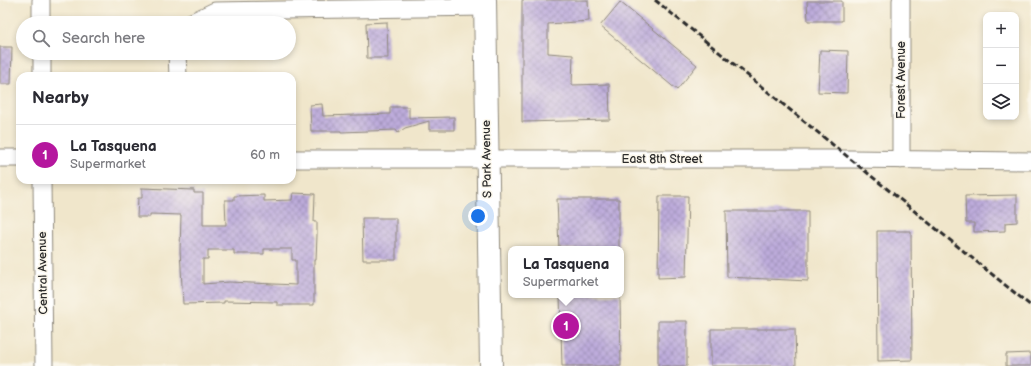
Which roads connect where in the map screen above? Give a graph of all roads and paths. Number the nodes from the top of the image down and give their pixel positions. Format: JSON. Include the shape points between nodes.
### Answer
{"nodes":[{"id":1,"x":41,"y":0,"type":"edge"},
{"id":2,"x":901,"y":0,"type":"edge"},
{"id":3,"x":485,"y":3,"type":"edge"},
{"id":4,"x":42,"y":16,"type":"edge"},
{"id":5,"x":205,"y":16,"type":"edge"},
{"id":6,"x":42,"y":60,"type":"edge"},
{"id":7,"x":177,"y":60,"type":"edge"},
{"id":8,"x":42,"y":72,"type":"edge"},
{"id":9,"x":178,"y":72,"type":"edge"},
{"id":10,"x":0,"y":158,"type":"edge"},
{"id":11,"x":16,"y":158,"type":"edge"},
{"id":12,"x":296,"y":159,"type":"edge"},
{"id":13,"x":486,"y":159,"type":"junction"},
{"id":14,"x":902,"y":160,"type":"junction"},
{"id":15,"x":1031,"y":161,"type":"edge"},
{"id":16,"x":42,"y":184,"type":"edge"},
{"id":17,"x":44,"y":366,"type":"edge"},
{"id":18,"x":491,"y":366,"type":"edge"}],
"edges":[{"from":1,"to":4,"type":"street"},
{"from":2,"to":14,"type":"street","name":"Forest Avenue"},
{"from":3,"to":5,"type":"street","via":[[216,11]]},
{"from":3,"to":13,"type":"main road","name":"S Park Avenue"},
{"from":6,"to":8,"type":"street"},
{"from":7,"to":9,"type":"street"},
{"from":10,"to":11,"type":"street"},
{"from":12,"to":13,"type":"street","name":"East 8th Street"},
{"from":13,"to":14,"type":"street","name":"East 8th Street"},
{"from":13,"to":18,"type":"main road","name":"S Park Avenue"},
{"from":14,"to":15,"type":"street","name":"East 8th Street"},
{"from":16,"to":17,"type":"street","name":"Central Avenue"}]}
